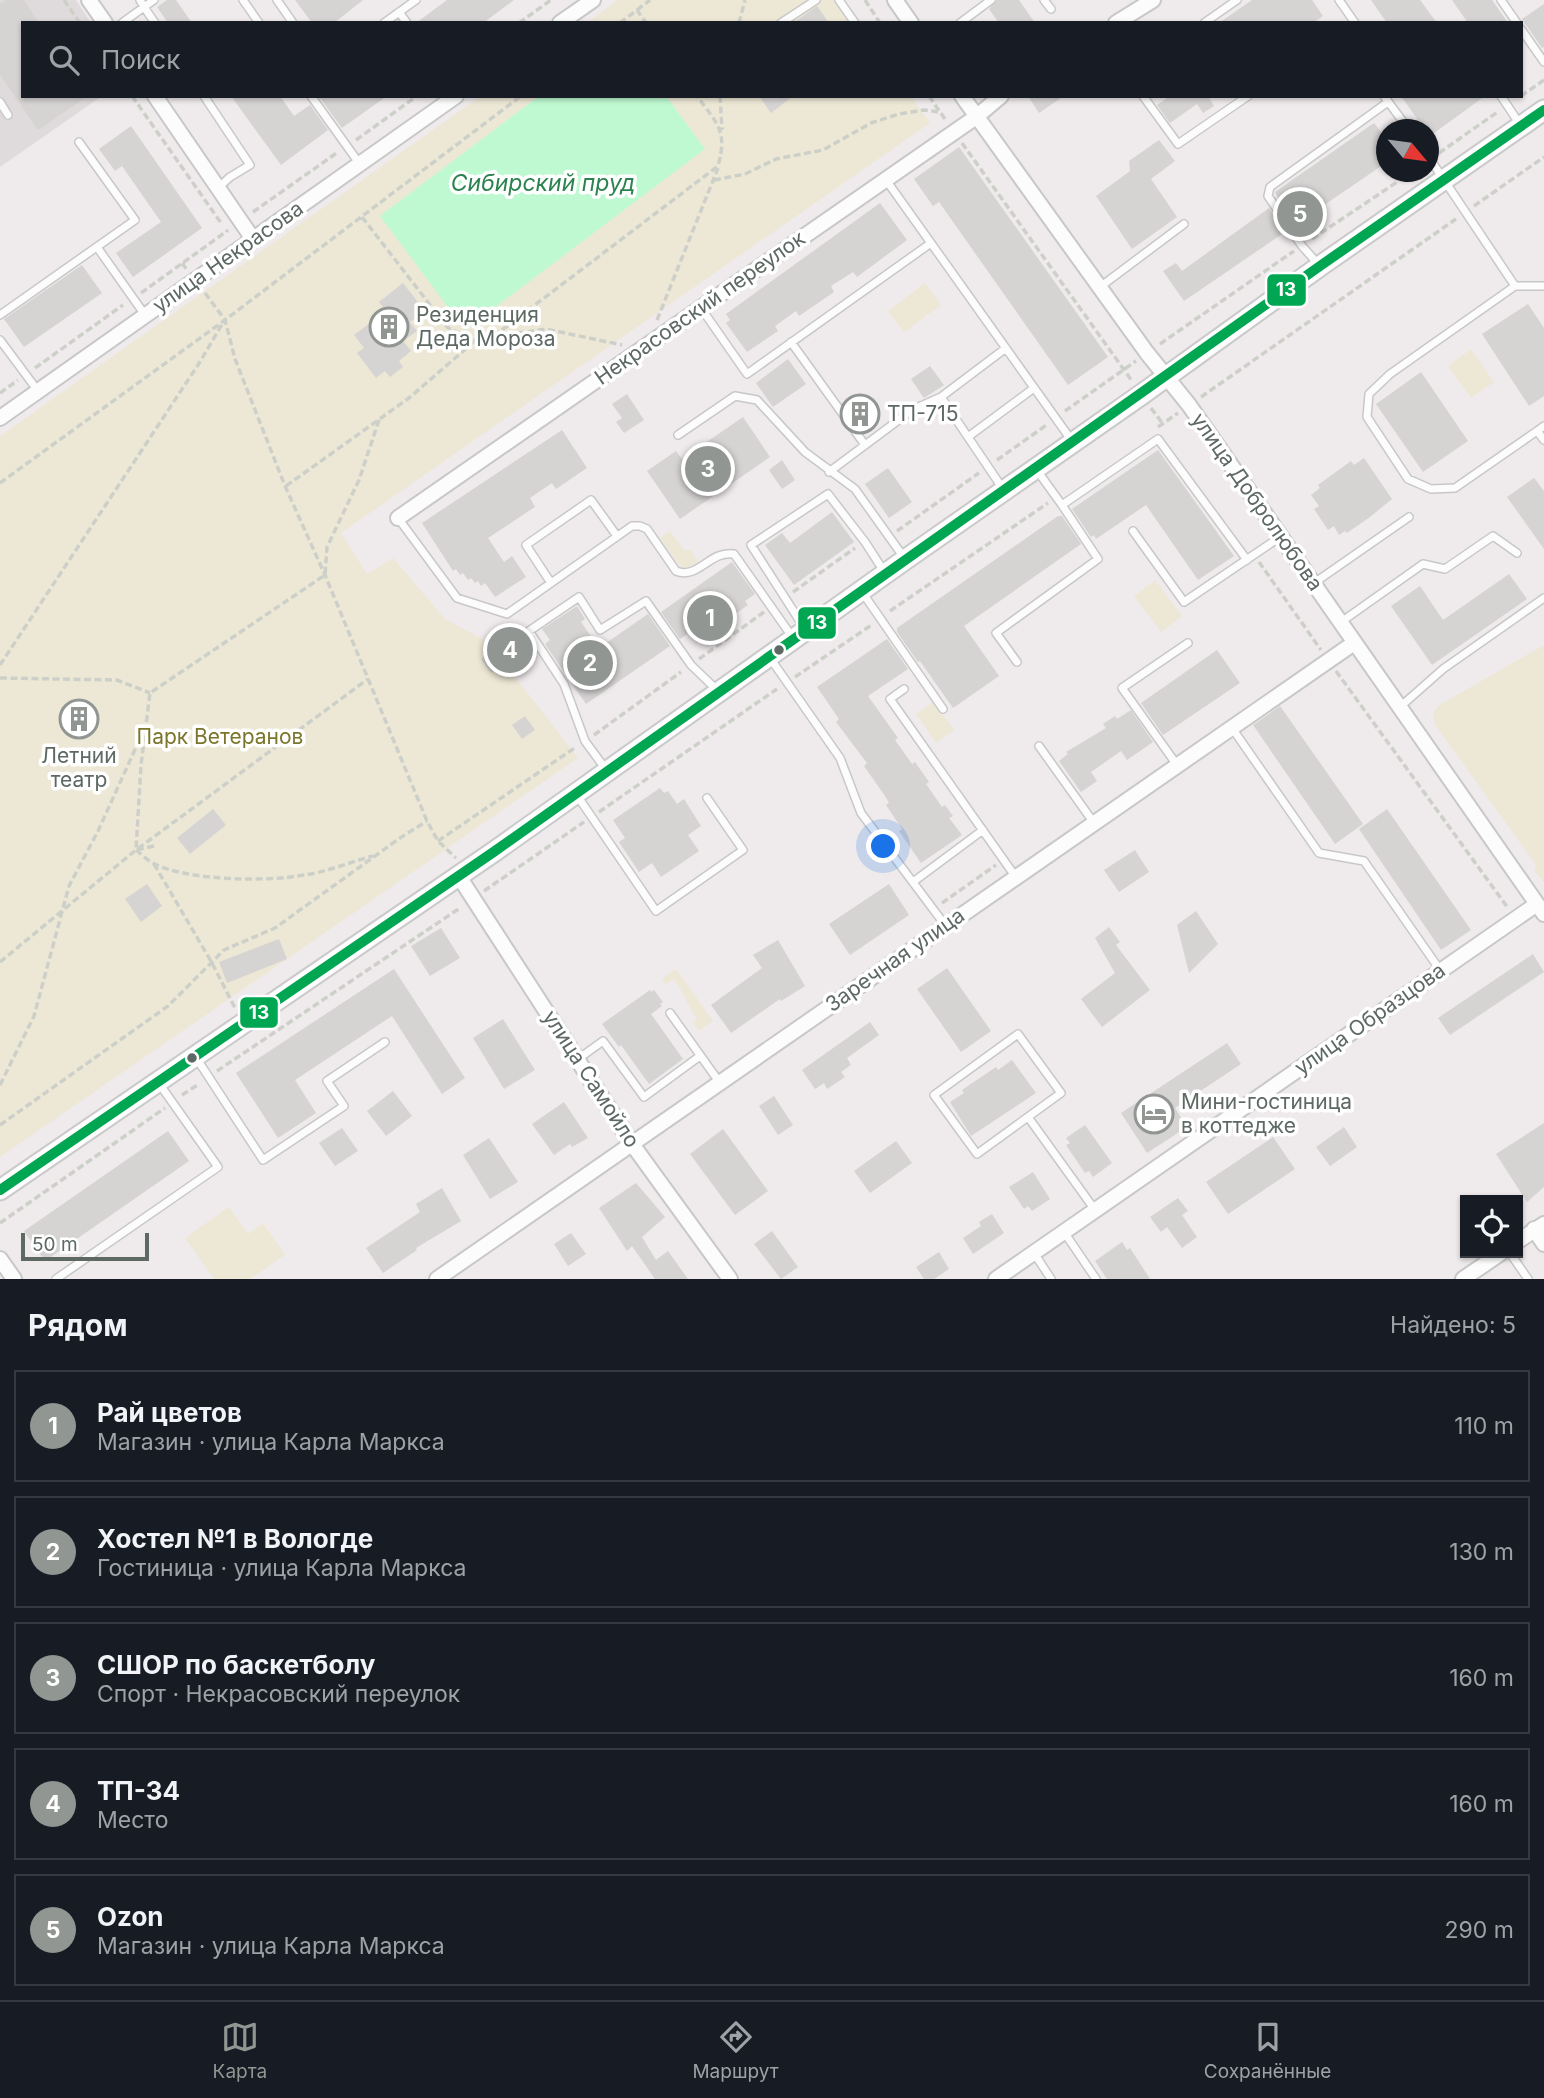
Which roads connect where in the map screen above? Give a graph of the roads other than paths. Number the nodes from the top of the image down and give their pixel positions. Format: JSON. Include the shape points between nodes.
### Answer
{"nodes":[{"id":1,"x":89,"y":0,"type":"edge"},
{"id":2,"x":154,"y":0,"type":"edge"},
{"id":3,"x":243,"y":0,"type":"edge"},
{"id":4,"x":277,"y":0,"type":"edge"},
{"id":5,"x":416,"y":0,"type":"edge"},
{"id":6,"x":593,"y":0,"type":"edge"},
{"id":7,"x":816,"y":0,"type":"edge"},
{"id":8,"x":839,"y":0,"type":"edge"},
{"id":9,"x":895,"y":0,"type":"edge"},
{"id":10,"x":991,"y":0,"type":"edge"},
{"id":11,"x":1044,"y":0,"type":"edge"},
{"id":12,"x":1153,"y":0,"type":"edge"},
{"id":13,"x":1237,"y":0,"type":"edge"},
{"id":14,"x":1339,"y":0,"type":"edge"},
{"id":15,"x":1501,"y":0,"type":"edge"},
{"id":16,"x":142,"y":4,"type":"edge"},
{"id":17,"x":1051,"y":9,"type":"dead end"},
{"id":18,"x":399,"y":12,"type":"junction"},
{"id":19,"x":103,"y":21,"type":"edge"},
{"id":20,"x":124,"y":21,"type":"edge"},
{"id":21,"x":154,"y":21,"type":"edge"},
{"id":22,"x":258,"y":21,"type":"edge"},
{"id":23,"x":292,"y":21,"type":"edge"},
{"id":24,"x":387,"y":21,"type":"edge"},
{"id":25,"x":406,"y":21,"type":"edge"},
{"id":26,"x":564,"y":21,"type":"edge"},
{"id":27,"x":784,"y":21,"type":"edge"},
{"id":28,"x":854,"y":21,"type":"edge"},
{"id":29,"x":910,"y":21,"type":"edge"},
{"id":30,"x":963,"y":21,"type":"edge"},
{"id":31,"x":1119,"y":21,"type":"edge"},
{"id":32,"x":1207,"y":21,"type":"edge"},
{"id":33,"x":1354,"y":21,"type":"edge"},
{"id":34,"x":1516,"y":21,"type":"edge"},
{"id":35,"x":1523,"y":32,"type":"edge"},
{"id":36,"x":1544,"y":62,"type":"edge"},
{"id":37,"x":156,"y":98,"type":"edge"},
{"id":38,"x":205,"y":98,"type":"edge"},
{"id":39,"x":312,"y":98,"type":"edge"},
{"id":40,"x":453,"y":98,"type":"edge"},
{"id":41,"x":963,"y":98,"type":"edge"},
{"id":42,"x":999,"y":98,"type":"edge"},
{"id":43,"x":1144,"y":98,"type":"edge"},
{"id":44,"x":1245,"y":98,"type":"edge"},
{"id":45,"x":1502,"y":98,"type":"edge"},
{"id":46,"x":1386,"y":99,"type":"edge"},
{"id":47,"x":0,"y":103,"type":"edge"},
{"id":48,"x":1544,"y":110,"type":"edge"},
{"id":49,"x":8,"y":115,"type":"dead end"},
{"id":50,"x":976,"y":117,"type":"junction"},
{"id":51,"x":1401,"y":119,"type":"edge"},
{"id":52,"x":1521,"y":126,"type":"junction"},
{"id":53,"x":79,"y":142,"type":"dead end"},
{"id":54,"x":360,"y":164,"type":"junction"},
{"id":55,"x":1439,"y":171,"type":"edge"},
{"id":56,"x":886,"y":179,"type":"junction"},
{"id":57,"x":1444,"y":179,"type":"junction"},
{"id":58,"x":218,"y":188,"type":"junction"},
{"id":59,"x":1184,"y":224,"type":"dead end"},
{"id":60,"x":253,"y":239,"type":"junction"},
{"id":61,"x":931,"y":243,"type":"junction"},
{"id":62,"x":97,"y":247,"type":"junction"},
{"id":63,"x":1320,"y":266,"type":"junction"},
{"id":64,"x":1515,"y":286,"type":"junction"},
{"id":65,"x":1544,"y":286,"type":"edge"},
{"id":66,"x":1100,"y":288,"type":"junction"},
{"id":67,"x":701,"y":308,"type":"junction"},
{"id":68,"x":145,"y":315,"type":"junction"},
{"id":69,"x":0,"y":316,"type":"edge"},
{"id":70,"x":0,"y":340,"type":"edge"},
{"id":71,"x":791,"y":342,"type":"junction"},
{"id":72,"x":1006,"y":348,"type":"junction"},
{"id":73,"x":1166,"y":376,"type":"junction"},
{"id":74,"x":1034,"y":388,"type":"junction"},
{"id":75,"x":38,"y":391,"type":"junction"},
{"id":76,"x":941,"y":397,"type":"junction"},
{"id":77,"x":0,"y":418,"type":"edge"},
{"id":78,"x":1541,"y":429,"type":"edge"},
{"id":79,"x":678,"y":435,"type":"dead end"},
{"id":80,"x":968,"y":437,"type":"junction"},
{"id":81,"x":1544,"y":440,"type":"edge"},
{"id":82,"x":1073,"y":443,"type":"junction"},
{"id":83,"x":865,"y":445,"type":"junction"},
{"id":84,"x":1036,"y":469,"type":"junction"},
{"id":85,"x":829,"y":472,"type":"junction"},
{"id":86,"x":1005,"y":491,"type":"junction"},
{"id":87,"x":1062,"y":505,"type":"junction"},
{"id":88,"x":1409,"y":517,"type":"dead end"},
{"id":89,"x":398,"y":518,"type":"joint"},
{"id":90,"x":1133,"y":531,"type":"dead end"},
{"id":91,"x":617,"y":536,"type":"junction"},
{"id":92,"x":1280,"y":537,"type":"junction"},
{"id":93,"x":1517,"y":553,"type":"dead end"},
{"id":94,"x":906,"y":559,"type":"junction"},
{"id":95,"x":1247,"y":560,"type":"junction"},
{"id":96,"x":886,"y":574,"type":"junction"},
{"id":97,"x":551,"y":583,"type":"junction"},
{"id":98,"x":1313,"y":584,"type":"junction"},
{"id":99,"x":861,"y":592,"type":"junction"},
{"id":100,"x":1544,"y":598,"type":"edge"},
{"id":101,"x":1340,"y":623,"type":"junction"},
{"id":102,"x":800,"y":635,"type":"junction"},
{"id":103,"x":1188,"y":643,"type":"dead end"},
{"id":104,"x":1354,"y":643,"type":"junction"},
{"id":105,"x":768,"y":656,"type":"junction"},
{"id":106,"x":1017,"y":662,"type":"dead end"},
{"id":107,"x":904,"y":689,"type":"dead end"},
{"id":108,"x":719,"y":691,"type":"junction"},
{"id":109,"x":1399,"y":707,"type":"junction"},
{"id":110,"x":943,"y":709,"type":"dead end"},
{"id":111,"x":1231,"y":727,"type":"junction"},
{"id":112,"x":1039,"y":746,"type":"dead end"},
{"id":113,"x":1177,"y":765,"type":"junction"},
{"id":114,"x":607,"y":771,"type":"junction"},
{"id":115,"x":576,"y":793,"type":"junction"},
{"id":116,"x":707,"y":798,"type":"dead end"},
{"id":117,"x":1094,"y":823,"type":"junction"},
{"id":118,"x":983,"y":830,"type":"junction"},
{"id":119,"x":463,"y":872,"type":"junction"},
{"id":120,"x":1015,"y":876,"type":"junction"},
{"id":121,"x":913,"y":882,"type":"junction"},
{"id":122,"x":1540,"y":909,"type":"edge"},
{"id":123,"x":945,"y":925,"type":"junction"},
{"id":124,"x":1440,"y":970,"type":"junction"},
{"id":125,"x":670,"y":1013,"type":"dead end"},
{"id":126,"x":384,"y":1042,"type":"dead end"},
{"id":127,"x":195,"y":1056,"type":"junction"},
{"id":128,"x":700,"y":1056,"type":"junction"},
{"id":129,"x":578,"y":1059,"type":"junction"},
{"id":130,"x":158,"y":1081,"type":"junction"},
{"id":131,"x":720,"y":1083,"type":"junction"},
{"id":132,"x":1028,"y":1117,"type":"junction"},
{"id":133,"x":632,"y":1144,"type":"junction"},
{"id":134,"x":0,"y":1190,"type":"edge"},
{"id":135,"x":1095,"y":1210,"type":"junction"},
{"id":136,"x":1539,"y":1226,"type":"edge"},
{"id":137,"x":1064,"y":1232,"type":"junction"},
{"id":138,"x":1523,"y":1237,"type":"edge"},
{"id":139,"x":1544,"y":1244,"type":"edge"},
{"id":140,"x":1034,"y":1253,"type":"junction"},
{"id":141,"x":1494,"y":1258,"type":"edge"},
{"id":142,"x":1513,"y":1258,"type":"edge"},
{"id":143,"x":0,"y":1259,"type":"edge"},
{"id":144,"x":14,"y":1279,"type":"edge"},
{"id":145,"x":56,"y":1279,"type":"edge"},
{"id":146,"x":437,"y":1279,"type":"edge"},
{"id":147,"x":730,"y":1279,"type":"edge"},
{"id":148,"x":996,"y":1279,"type":"edge"},
{"id":149,"x":1051,"y":1279,"type":"edge"},
{"id":150,"x":1096,"y":1279,"type":"edge"},
{"id":151,"x":1463,"y":1279,"type":"edge"},
{"id":152,"x":1528,"y":1279,"type":"edge"}],
"edges":[{"from":1,"to":19,"type":"street"},
{"from":2,"to":16,"type":"lane"},
{"from":3,"to":22,"type":"lane"},
{"from":4,"to":23,"type":"lane"},
{"from":5,"to":18,"type":"lane"},
{"from":6,"to":26,"type":"street"},
{"from":7,"to":27,"type":"lane"},
{"from":8,"to":28,"type":"lane"},
{"from":9,"to":29,"type":"street"},
{"from":10,"to":30,"type":"lane"},
{"from":11,"to":17,"type":"lane"},
{"from":12,"to":31,"type":"street"},
{"from":13,"to":32,"type":"lane"},
{"from":14,"to":33,"type":"lane"},
{"from":15,"to":34,"type":"lane"},
{"from":16,"to":20,"type":"lane"},
{"from":16,"to":21,"type":"lane"},
{"from":18,"to":24,"type":"lane"},
{"from":18,"to":25,"type":"lane"},
{"from":35,"to":36,"type":"lane"},
{"from":37,"to":58,"type":"street"},
{"from":38,"to":58,"type":"lane","via":[[250,165]]},
{"from":39,"to":54,"type":"lane"},
{"from":40,"to":54,"type":"street","name":"улица Некрасова"},
{"from":41,"to":50,"type":"street","name":"улица Добролюбова"},
{"from":42,"to":50,"type":"street","name":"Некрасовский переулок"},
{"from":43,"to":44,"type":"lane","via":[[1178,144]]},
{"from":45,"to":52,"type":"lane"},
{"from":46,"to":51,"type":"lane"},
{"from":46,"to":63,"type":"lane","via":[[1269,187],[1268,196]]},
{"from":47,"to":49,"type":"lane"},
{"from":48,"to":52,"type":"street"},
{"from":50,"to":56,"type":"street","name":"Некрасовский переулок"},
{"from":50,"to":66,"type":"street","name":"улица Добролюбова"},
{"from":52,"to":57,"type":"street"},
{"from":53,"to":62,"type":"lane","via":[[135,220]]},
{"from":54,"to":60,"type":"street","name":"улица Некрасова"},
{"from":55,"to":57,"type":"lane"},
{"from":56,"to":61,"type":"lane"},
{"from":56,"to":67,"type":"street","name":"Некрасовский переулок"},
{"from":57,"to":63,"type":"street"},
{"from":57,"to":64,"type":"lane"},
{"from":58,"to":60,"type":"street"},
{"from":59,"to":66,"type":"lane"},
{"from":60,"to":68,"type":"street","name":"улица Некрасова"},
{"from":61,"to":71,"type":"lane"},
{"from":61,"to":72,"type":"lane"},
{"from":62,"to":68,"type":"lane"},
{"from":62,"to":69,"type":"lane"},
{"from":63,"to":73,"type":"street"},
{"from":64,"to":65,"type":"lane"},
{"from":64,"to":78,"type":"lane","via":[[1390,374],[1369,394],[1367,417],[1408,479],[1432,488],[1455,488]]},
{"from":66,"to":73,"type":"street","name":"улица Добролюбова"},
{"from":67,"to":71,"type":"lane","via":[[747,374]]},
{"from":67,"to":89,"type":"street","name":"Некрасовский переулок"},
{"from":68,"to":75,"type":"street","name":"улица Некрасова"},
{"from":70,"to":75,"type":"lane"},
{"from":71,"to":83,"type":"lane"},
{"from":72,"to":74,"type":"lane"},
{"from":72,"to":76,"type":"lane"},
{"from":73,"to":82,"type":"street"},
{"from":73,"to":92,"type":"street","name":"улица Добролюбова"},
{"from":74,"to":80,"type":"lane"},
{"from":74,"to":82,"type":"lane"},
{"from":75,"to":77,"type":"street","name":"улица Некрасова"},
{"from":76,"to":80,"type":"lane"},
{"from":76,"to":83,"type":"lane","via":[[912,410]]},
{"from":78,"to":81,"type":"lane"},
{"from":79,"to":85,"type":"lane","via":[[735,396],[746,397],[757,400]]},
{"from":80,"to":86,"type":"lane"},
{"from":82,"to":84,"type":"street"},
{"from":83,"to":85,"type":"lane"},
{"from":84,"to":86,"type":"street"},
{"from":84,"to":87,"type":"lane"},
{"from":85,"to":94,"type":"lane","via":[[855,489]]},
{"from":86,"to":94,"type":"street"},
{"from":87,"to":95,"type":"lane","via":[[1158,439]]},
{"from":87,"to":106,"type":"lane","via":[[1098,559],[996,633]]},
{"from":88,"to":98,"type":"lane"},
{"from":89,"to":97,"type":"lane","via":[[457,598],[507,614]]},
{"from":90,"to":95,"type":"lane","via":[[1184,602]]},
{"from":91,"to":97,"type":"lane"},
{"from":91,"to":97,"type":"lane","via":[[591,500],[526,545]]},
{"from":91,"to":102,"type":"lane","via":[[632,526],[644,527],[676,571],[684,573],[720,554],[734,554],[771,607]]},
{"from":92,"to":95,"type":"lane"},
{"from":92,"to":98,"type":"street","name":"улица Добролюбова"},
{"from":93,"to":101,"type":"lane","via":[[1493,536],[1445,569],[1423,564]]},
{"from":94,"to":96,"type":"street"},
{"from":96,"to":99,"type":"street"},
{"from":96,"to":102,"type":"lane","via":[[828,495],[751,545],[786,597]]},
{"from":98,"to":101,"type":"street","name":"улица Добролюбова"},
{"from":99,"to":102,"type":"street"},
{"from":99,"to":110,"type":"lane"},
{"from":100,"to":109,"type":"lane","via":[[1443,669]]},
{"from":101,"to":104,"type":"street","name":"улица Добролюбова"},
{"from":102,"to":105,"type":"street"},
{"from":103,"to":113,"type":"lane","via":[[1122,688]]},
{"from":104,"to":109,"type":"street","name":"улица Добролюбова"},
{"from":104,"to":111,"type":"street","name":"Заречная улица"},
{"from":105,"to":108,"type":"street"},
{"from":105,"to":121,"type":"lane","via":[[840,758],[861,813]]},
{"from":107,"to":118,"type":"lane","via":[[890,699]]},
{"from":108,"to":114,"type":"street"},
{"from":108,"to":114,"type":"lane","via":[[691,665],[646,601],[600,631],[579,597],[529,631],[564,684],[585,741]]},
{"from":109,"to":122,"type":"street","name":"улица Добролюбова"},
{"from":111,"to":113,"type":"street","name":"Заречная улица"},
{"from":111,"to":124,"type":"lane","via":[[1319,853],[1364,861]]},
{"from":112,"to":117,"type":"lane"},
{"from":113,"to":117,"type":"street","name":"Заречная улица"},
{"from":114,"to":115,"type":"street"},
{"from":115,"to":116,"type":"lane","via":[[656,911],[743,849]]},
{"from":115,"to":119,"type":"street"},
{"from":117,"to":120,"type":"street","name":"Заречная улица"},
{"from":118,"to":120,"type":"lane"},
{"from":118,"to":121,"type":"lane"},
{"from":119,"to":127,"type":"street"},
{"from":119,"to":129,"type":"street","name":"улица Самойло","via":[[474,898]]},
{"from":120,"to":123,"type":"street","name":"Заречная улица"},
{"from":121,"to":123,"type":"lane"},
{"from":122,"to":124,"type":"street","name":"улица Образцова"},
{"from":123,"to":131,"type":"street","name":"Заречная улица"},
{"from":124,"to":135,"type":"street","name":"улица Образцова"},
{"from":125,"to":128,"type":"lane"},
{"from":126,"to":127,"type":"lane","via":[[327,1081],[344,1106],[263,1160]]},
{"from":127,"to":130,"type":"street"},
{"from":128,"to":129,"type":"lane","via":[[644,1097],[603,1041]]},
{"from":128,"to":131,"type":"lane"},
{"from":129,"to":133,"type":"street","name":"улица Самойло"},
{"from":130,"to":134,"type":"street"},
{"from":130,"to":145,"type":"lane","via":[[218,1167]]},
{"from":131,"to":133,"type":"street","name":"Заречная улица"},
{"from":132,"to":132,"type":"lane","via":[[1061,1093],[1018,1034],[934,1095],[977,1154]]},
{"from":132,"to":135,"type":"lane"},
{"from":133,"to":146,"type":"street","name":"Заречная улица"},
{"from":133,"to":147,"type":"street","name":"улица Самойло"},
{"from":135,"to":137,"type":"street","name":"улица Образцова"},
{"from":136,"to":138,"type":"street"},
{"from":136,"to":139,"type":"street"},
{"from":137,"to":140,"type":"street","name":"улица Образцова"},
{"from":137,"to":150,"type":"lane"},
{"from":140,"to":148,"type":"street","name":"улица Образцова"},
{"from":140,"to":149,"type":"lane"},
{"from":141,"to":151,"type":"street"},
{"from":142,"to":152,"type":"lane"},
{"from":143,"to":144,"type":"street"}]}
